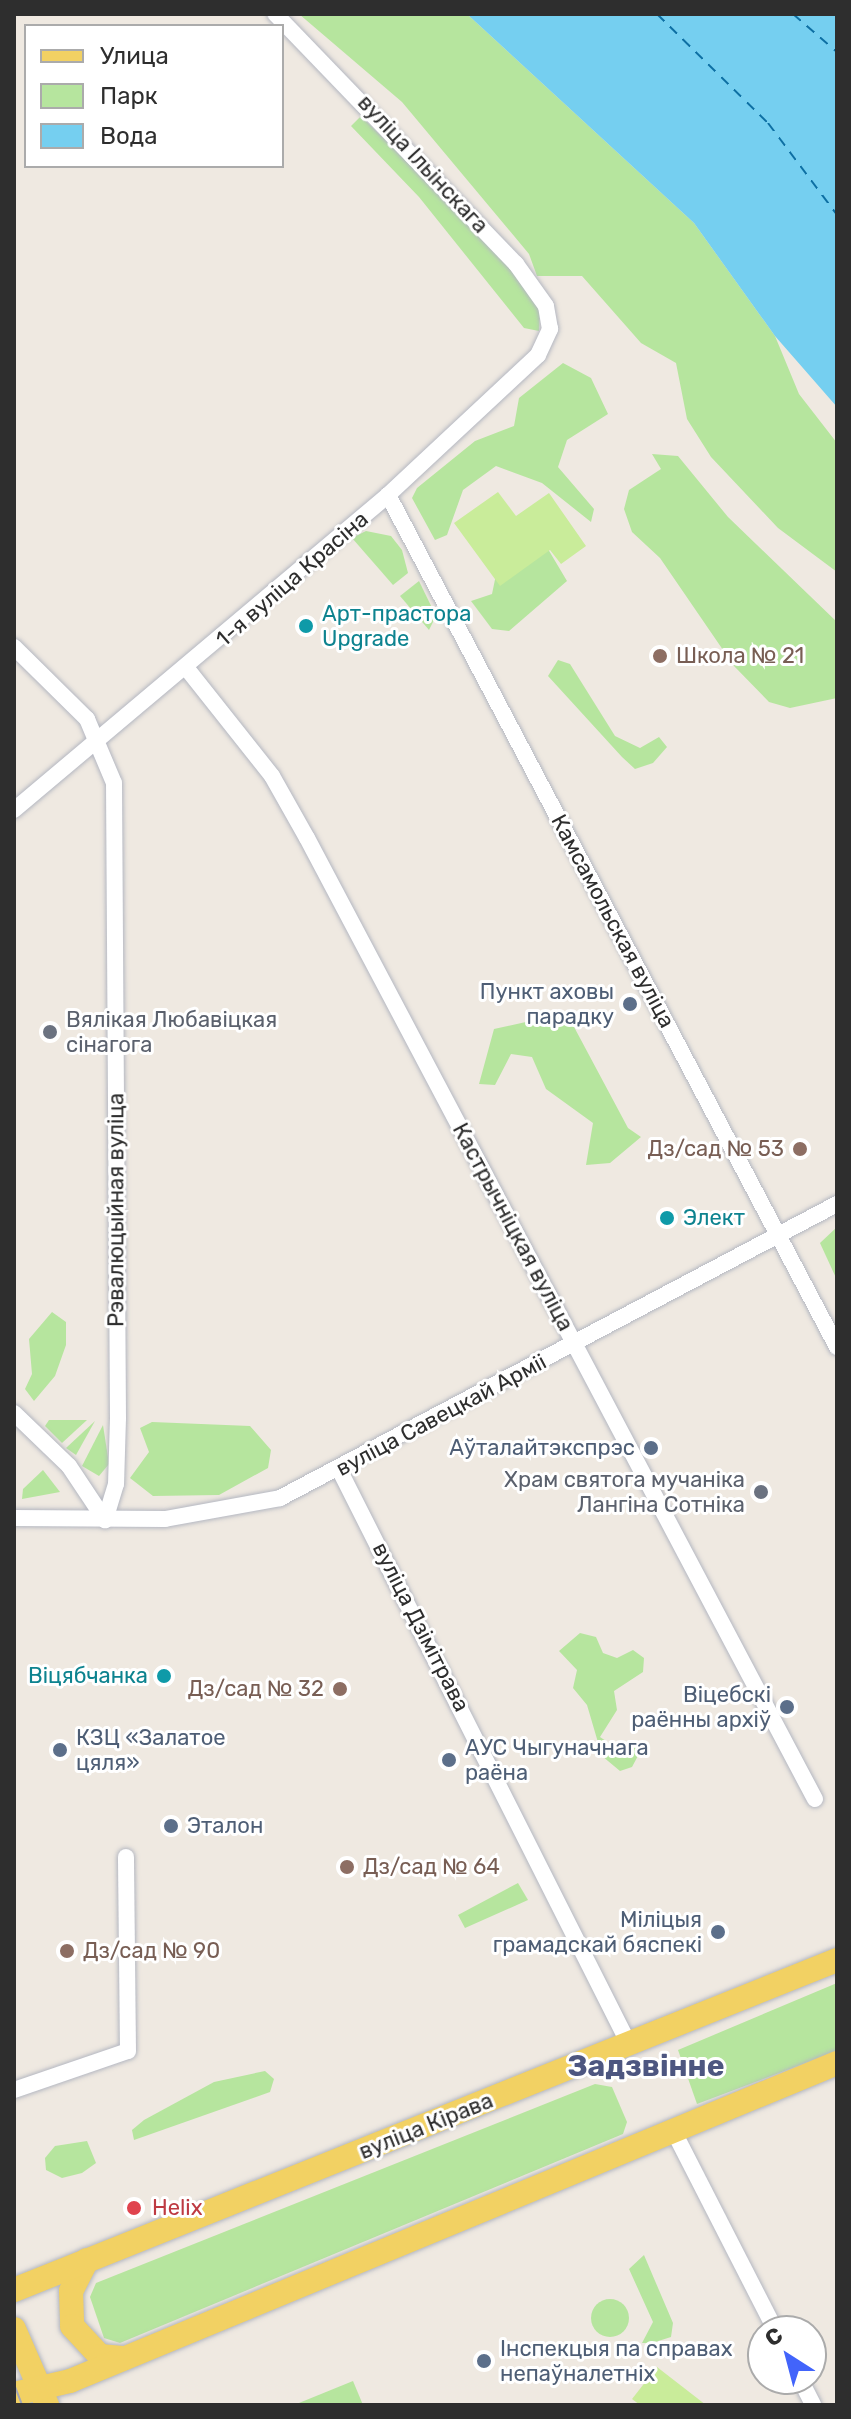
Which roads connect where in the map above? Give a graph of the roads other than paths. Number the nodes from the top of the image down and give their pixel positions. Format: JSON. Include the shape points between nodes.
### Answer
{"nodes":[{"id":1,"x":275,"y":14,"type":"edge"},
{"id":2,"x":550,"y":329,"type":"joint"},
{"id":3,"x":388,"y":495,"type":"junction"},
{"id":4,"x":14,"y":647,"type":"edge"},
{"id":5,"x":188,"y":670,"type":"junction"},
{"id":6,"x":100,"y":739,"type":"junction"},
{"id":7,"x":14,"y":810,"type":"edge"},
{"id":8,"x":837,"y":1204,"type":"edge"},
{"id":9,"x":777,"y":1237,"type":"junction"},
{"id":10,"x":574,"y":1344,"type":"junction"},
{"id":11,"x":837,"y":1347,"type":"edge"},
{"id":12,"x":14,"y":1413,"type":"edge"},
{"id":13,"x":339,"y":1469,"type":"junction"},
{"id":14,"x":14,"y":1518,"type":"edge"},
{"id":15,"x":105,"y":1520,"type":"junction"},
{"id":16,"x":815,"y":1799,"type":"dead end"},
{"id":17,"x":126,"y":1857,"type":"dead end"},
{"id":18,"x":837,"y":1960,"type":"edge"},
{"id":19,"x":629,"y":2044,"type":"junction"},
{"id":20,"x":837,"y":2063,"type":"edge"},
{"id":21,"x":14,"y":2090,"type":"edge"},
{"id":22,"x":672,"y":2128,"type":"junction"},
{"id":23,"x":87,"y":2260,"type":"junction"},
{"id":24,"x":14,"y":2290,"type":"edge"},
{"id":25,"x":768,"y":2315,"type":"edge"},
{"id":26,"x":14,"y":2329,"type":"edge"},
{"id":27,"x":125,"y":2358,"type":"junction"},
{"id":28,"x":14,"y":2394,"type":"edge"},
{"id":29,"x":45,"y":2400,"type":"edge"}],
"edges":[{"from":1,"to":2,"type":"street","name":"вуліца Ільінскага","via":[[516,264],[546,306]]},
{"from":2,"to":3,"type":"street","name":"1-я вуліца Красіна","via":[[538,355]]},
{"from":3,"to":5,"type":"street","name":"1-я вуліца Красіна"},
{"from":3,"to":9,"type":"street","name":"Камсамольская вуліца"},
{"from":4,"to":6,"type":"street","name":"Рэвалюцыйная вуліца"},
{"from":5,"to":6,"type":"street","name":"1-я вуліца Красіна"},
{"from":5,"to":10,"type":"street","name":"Кастрычніцкая вуліца","via":[[272,776]]},
{"from":6,"to":7,"type":"street","name":"1-я вуліца Красіна"},
{"from":6,"to":15,"type":"street","name":"Рэвалюцыйная вуліца","via":[[114,783],[118,1418],[116,1484]]},
{"from":8,"to":9,"type":"street","name":"вуліца Савецкай Арміі"},
{"from":9,"to":10,"type":"street","name":"вуліца Савецкай Арміі"},
{"from":9,"to":11,"type":"street","name":"Камсамольская вуліца"},
{"from":10,"to":13,"type":"street","name":"вуліца Савецкай Арміі"},
{"from":10,"to":16,"type":"street","name":"Кастрычніцкая вуліца"},
{"from":12,"to":15,"type":"street","via":[[69,1466]]},
{"from":13,"to":15,"type":"street","name":"вуліца Савецкай Арміі","via":[[239,1510]]},
{"from":13,"to":19,"type":"street","name":"вуліца Дзімітрава"},
{"from":14,"to":15,"type":"street","name":"вуліца Савецкай Арміі"},
{"from":17,"to":21,"type":"street","via":[[128,2051]]},
{"from":18,"to":19,"type":"main road","name":"вуліца Кірава"},
{"from":19,"to":23,"type":"main road","name":"вуліца Кірава"},
{"from":20,"to":22,"type":"main road"},
{"from":22,"to":25,"type":"street"},
{"from":22,"to":27,"type":"main road"},
{"from":23,"to":24,"type":"main road","name":"вуліца Кірава"},
{"from":23,"to":27,"type":"main road","via":[[71,2291],[72,2326],[100,2356]]},
{"from":26,"to":29,"type":"main road"},
{"from":27,"to":29,"type":"main road","via":[[70,2381]]},
{"from":28,"to":29,"type":"main road"}]}
